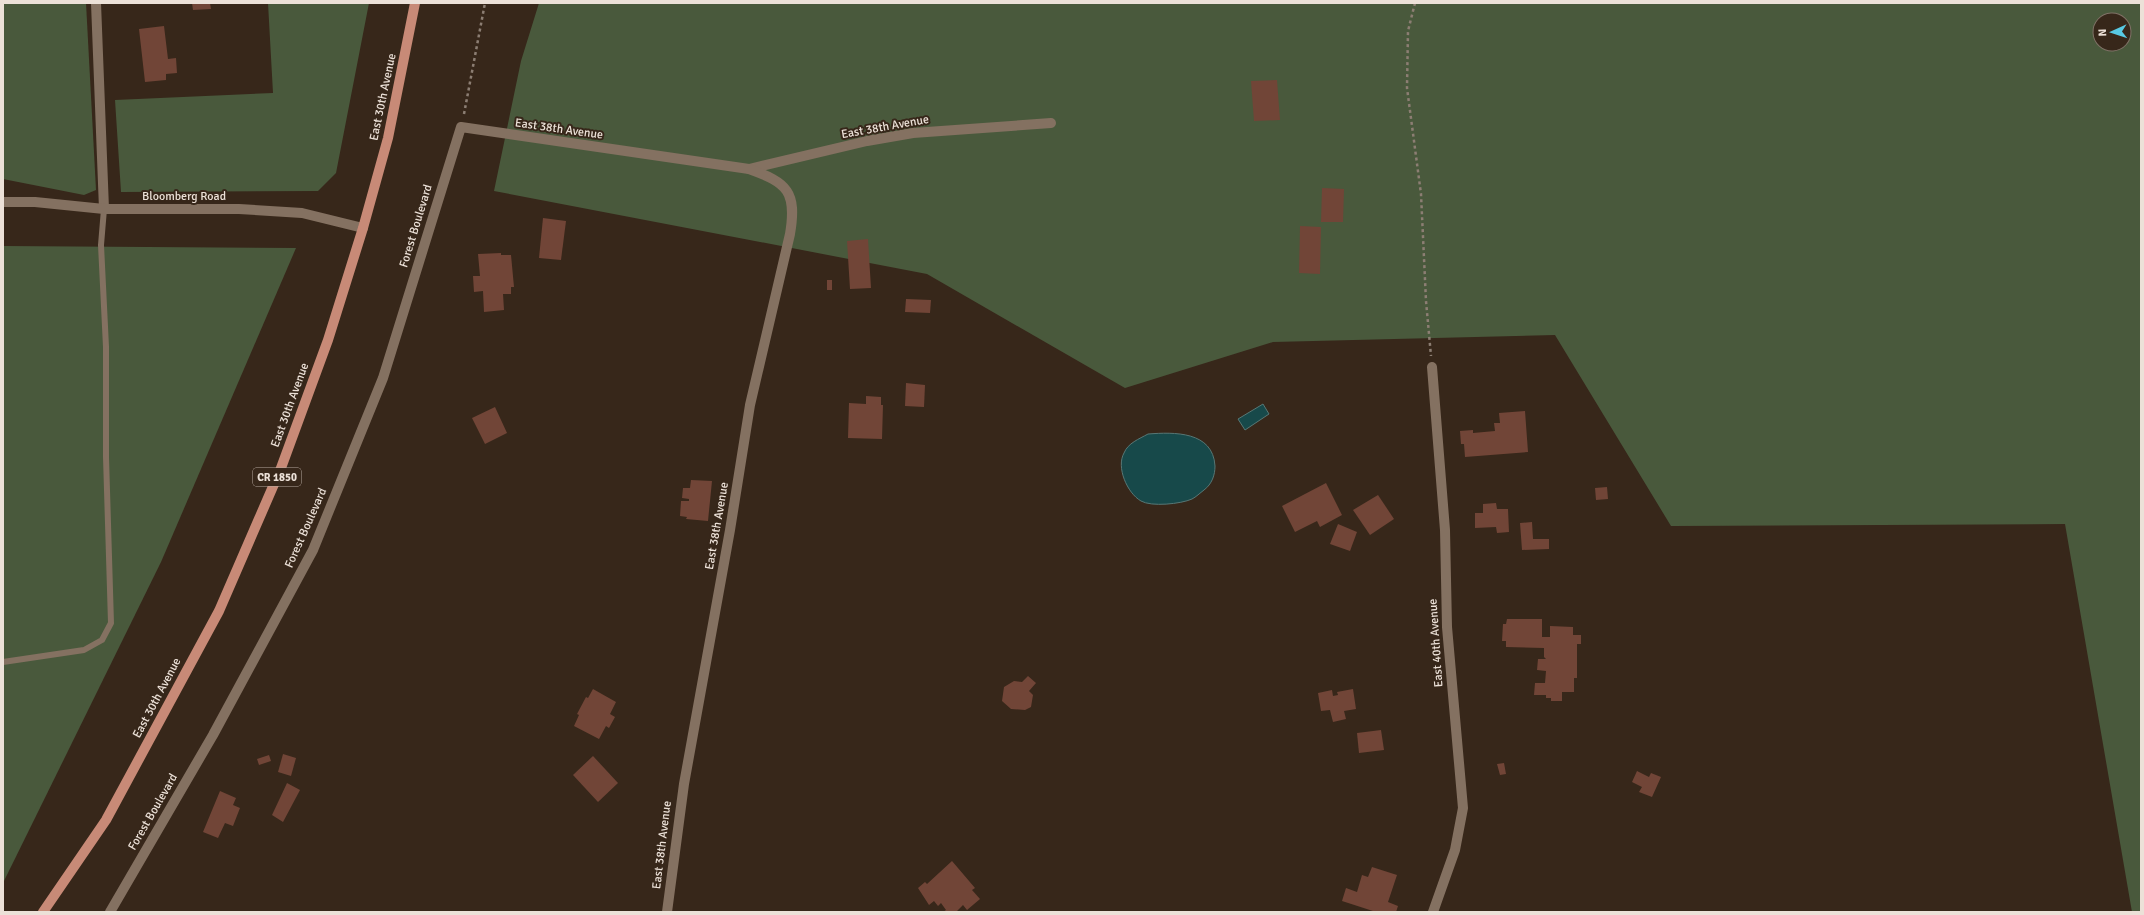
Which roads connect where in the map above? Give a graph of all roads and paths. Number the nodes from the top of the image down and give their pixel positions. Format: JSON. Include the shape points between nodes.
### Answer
{"nodes":[{"id":1,"x":96,"y":3,"type":"edge"},
{"id":2,"x":415,"y":3,"type":"edge"},
{"id":3,"x":485,"y":3,"type":"edge"},
{"id":4,"x":1415,"y":3,"type":"edge"},
{"id":5,"x":1051,"y":123,"type":"dead end"},
{"id":6,"x":461,"y":127,"type":"junction"},
{"id":7,"x":749,"y":169,"type":"junction"},
{"id":8,"x":3,"y":202,"type":"edge"},
{"id":9,"x":104,"y":209,"type":"junction"},
{"id":10,"x":363,"y":228,"type":"junction"},
{"id":11,"x":1432,"y":367,"type":"joint"},
{"id":12,"x":3,"y":662,"type":"edge"},
{"id":13,"x":43,"y":912,"type":"edge"},
{"id":14,"x":110,"y":912,"type":"edge"},
{"id":15,"x":667,"y":912,"type":"edge"},
{"id":16,"x":1433,"y":912,"type":"edge"}],
"edges":[{"from":1,"to":9,"type":"street"},
{"from":2,"to":10,"type":"main road","name":"East 30th Avenue","number":"CR 1850","via":[[388,138]]},
{"from":3,"to":6,"type":"path"},
{"from":4,"to":11,"type":"path","via":[[1408,31],[1407,88],[1421,194]]},
{"from":5,"to":7,"type":"street","name":"East 38th Avenue","via":[[913,133],[867,141]]},
{"from":6,"to":7,"type":"street","name":"East 38th Avenue"},
{"from":6,"to":14,"type":"street","name":"Forest Boulevard","via":[[383,378],[313,550],[213,736]]},
{"from":7,"to":15,"type":"street","name":"East 38th Avenue","via":[[779,182],[792,201],[794,215],[750,405],[684,784]]},
{"from":8,"to":9,"type":"street","name":"Bloomberg Road","via":[[35,202]]},
{"from":9,"to":10,"type":"street","name":"Bloomberg Road","via":[[239,209],[302,213]]},
{"from":9,"to":12,"type":"lane","via":[[101,245],[106,347],[111,623],[102,640],[84,650]]},
{"from":10,"to":13,"type":"main road","name":"East 30th Avenue","number":"CR 1850","via":[[328,340],[281,468],[219,611],[106,820]]},
{"from":11,"to":16,"type":"street","name":"East 40th Avenue","via":[[1445,530],[1447,627],[1463,808],[1455,850]]}]}
